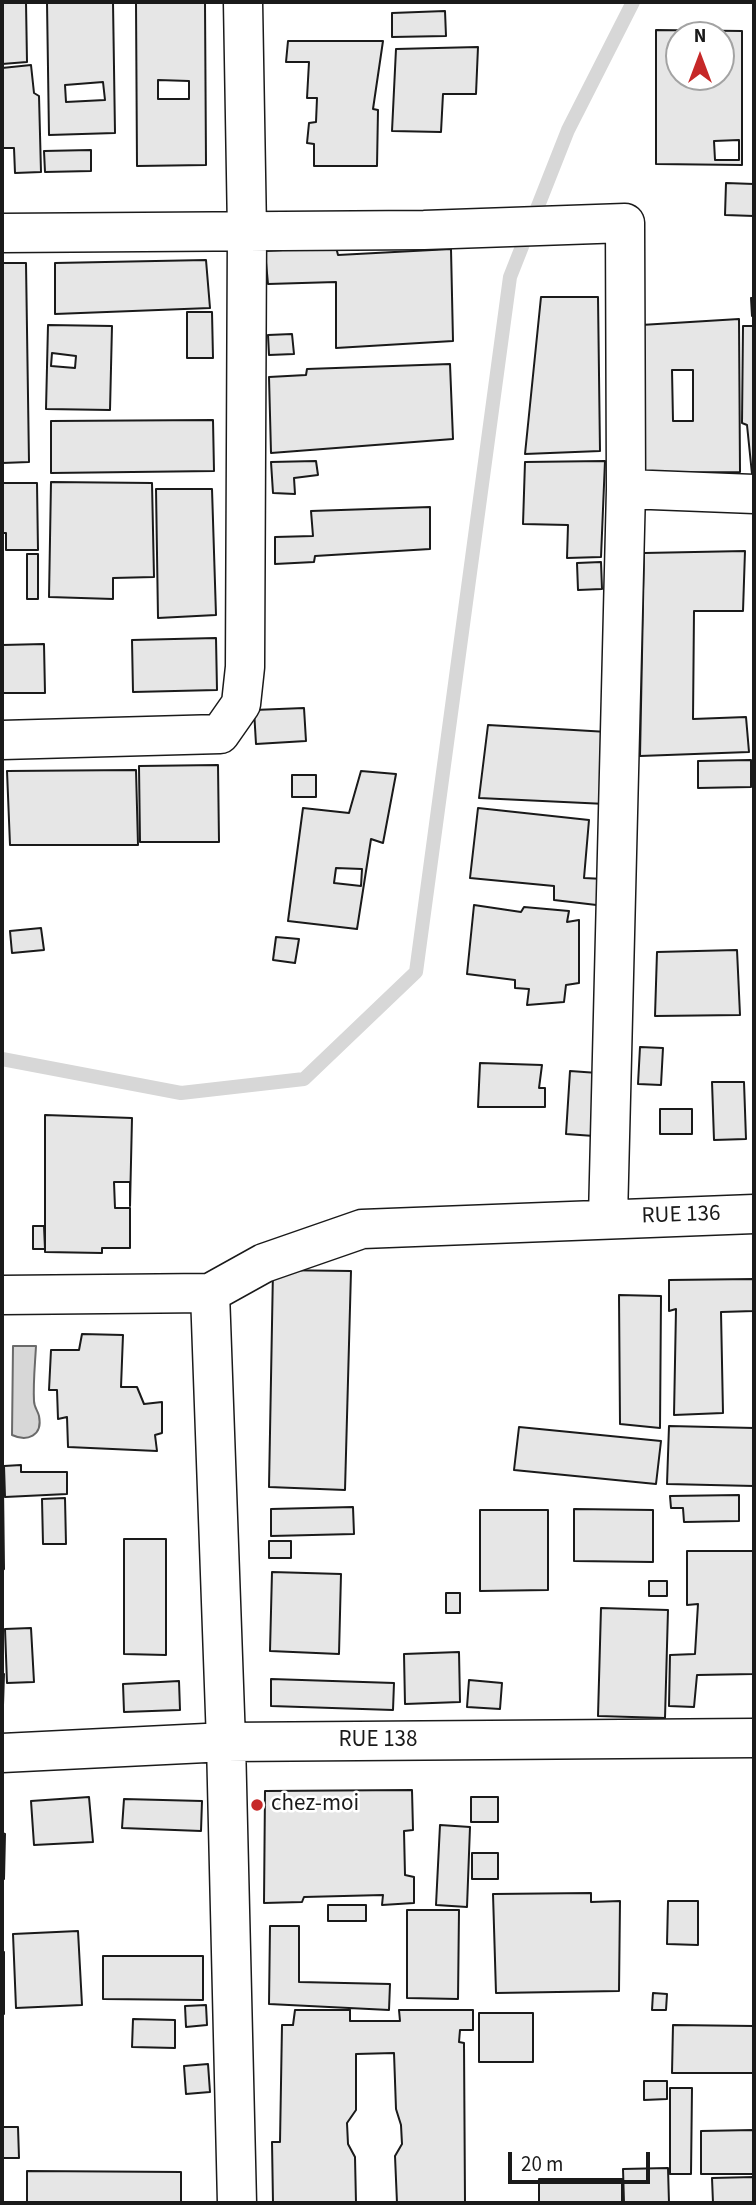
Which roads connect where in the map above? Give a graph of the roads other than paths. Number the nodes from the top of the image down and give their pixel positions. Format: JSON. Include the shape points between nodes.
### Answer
{"nodes":[{"id":1,"x":243,"y":2,"type":"edge"},
{"id":2,"x":247,"y":231,"type":"junction"},
{"id":3,"x":2,"y":233,"type":"edge"},
{"id":4,"x":626,"y":489,"type":"junction"},
{"id":5,"x":754,"y":494,"type":"edge"},
{"id":6,"x":2,"y":740,"type":"edge"},
{"id":7,"x":754,"y":1214,"type":"edge"},
{"id":8,"x":608,"y":1218,"type":"junction"},
{"id":9,"x":209,"y":1293,"type":"junction"},
{"id":10,"x":2,"y":1295,"type":"edge"},
{"id":11,"x":754,"y":1738,"type":"edge"},
{"id":12,"x":226,"y":1742,"type":"junction"},
{"id":13,"x":2,"y":1753,"type":"edge"},
{"id":14,"x":237,"y":2203,"type":"edge"}],
"edges":[{"from":1,"to":2,"type":"street"},
{"from":2,"to":3,"type":"street"},
{"from":2,"to":4,"type":"street","via":[[625,223]]},
{"from":2,"to":6,"type":"street","via":[[245,667],[241,704],[220,734]]},
{"from":4,"to":5,"type":"street"},
{"from":4,"to":8,"type":"street"},
{"from":7,"to":8,"type":"street","name":"RUE 136"},
{"from":8,"to":9,"type":"street","name":"RUE 136","via":[[362,1229],[264,1264]]},
{"from":9,"to":10,"type":"street"},
{"from":9,"to":12,"type":"street"},
{"from":11,"to":12,"type":"street","name":"RUE 138"},
{"from":12,"to":13,"type":"street","name":"RUE 138"},
{"from":12,"to":14,"type":"street"}]}
